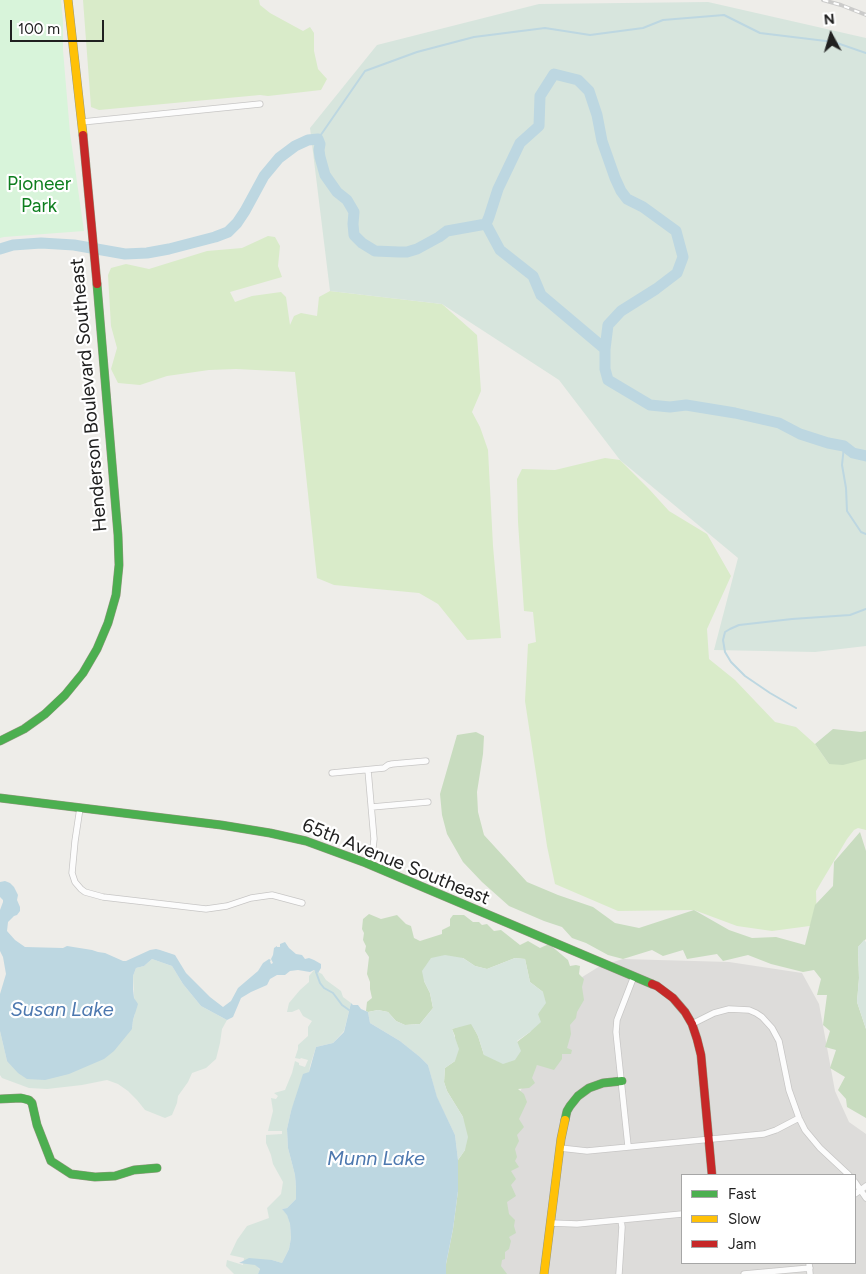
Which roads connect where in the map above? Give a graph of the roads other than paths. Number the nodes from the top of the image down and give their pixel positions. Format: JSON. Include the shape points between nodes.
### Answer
{"nodes":[{"id":1,"x":68,"y":0,"type":"edge"},
{"id":2,"x":260,"y":104,"type":"dead end"},
{"id":3,"x":82,"y":122,"type":"junction"},
{"id":4,"x":0,"y":741,"type":"edge"},
{"id":5,"x":426,"y":762,"type":"dead end"},
{"id":6,"x":368,"y":770,"type":"junction"},
{"id":7,"x":332,"y":773,"type":"dead end"},
{"id":8,"x":0,"y":798,"type":"edge"},
{"id":9,"x":428,"y":802,"type":"dead end"},
{"id":10,"x":372,"y":807,"type":"junction"},
{"id":11,"x":80,"y":808,"type":"junction"},
{"id":12,"x":366,"y":863,"type":"junction"},
{"id":13,"x":302,"y":903,"type":"dead end"},
{"id":14,"x":634,"y":976,"type":"junction"},
{"id":15,"x":692,"y":1024,"type":"junction"},
{"id":16,"x":622,"y":1081,"type":"junction"},
{"id":17,"x":0,"y":1099,"type":"edge"},
{"id":18,"x":799,"y":1118,"type":"junction"},
{"id":19,"x":709,"y":1140,"type":"junction"},
{"id":20,"x":628,"y":1146,"type":"junction"},
{"id":21,"x":560,"y":1148,"type":"junction"},
{"id":22,"x":157,"y":1168,"type":"dead end"},
{"id":23,"x":712,"y":1174,"type":"edge"},
{"id":24,"x":848,"y":1174,"type":"edge"},
{"id":25,"x":863,"y":1188,"type":"edge"},
{"id":26,"x":866,"y":1198,"type":"edge"},
{"id":27,"x":681,"y":1214,"type":"edge"},
{"id":28,"x":621,"y":1220,"type":"junction"},
{"id":29,"x":551,"y":1223,"type":"junction"},
{"id":30,"x":810,"y":1268,"type":"edge"},
{"id":31,"x":544,"y":1274,"type":"edge"},
{"id":32,"x":619,"y":1274,"type":"edge"},
{"id":33,"x":744,"y":1274,"type":"edge"}],
"edges":[{"from":1,"to":3,"type":"street","name":"Henderson Boulevard Southeast"},
{"from":2,"to":3,"type":"street"},
{"from":3,"to":4,"type":"street","name":"Henderson Boulevard Southeast","via":[[118,534],[116,595],[101,641],[74,684],[45,714]]},
{"from":5,"to":6,"type":"street","via":[[388,764],[384,768]]},
{"from":6,"to":7,"type":"street"},
{"from":6,"to":10,"type":"street"},
{"from":8,"to":11,"type":"street","name":"65th Avenue Southeast"},
{"from":9,"to":10,"type":"street"},
{"from":10,"to":12,"type":"street","via":[[374,839]]},
{"from":11,"to":12,"type":"street","name":"65th Avenue Southeast","via":[[279,834]]},
{"from":11,"to":13,"type":"street","via":[[72,873],[75,882],[85,892],[206,909],[272,895]]},
{"from":12,"to":14,"type":"street","name":"65th Avenue Southeast"},
{"from":14,"to":15,"type":"street","name":"65th Avenue Southeast","via":[[657,986],[673,998]]},
{"from":14,"to":16,"type":"street","via":[[617,1020]]},
{"from":15,"to":18,"type":"street","via":[[729,1009],[749,1010],[762,1017],[779,1041],[789,1090]]},
{"from":15,"to":19,"type":"street","name":"65th Avenue Southeast","via":[[700,1056]]},
{"from":16,"to":20,"type":"street"},
{"from":16,"to":21,"type":"street","via":[[596,1085],[578,1096],[567,1111]]},
{"from":17,"to":22,"type":"street","via":[[21,1098],[32,1103],[51,1161],[71,1174],[115,1176]]},
{"from":18,"to":19,"type":"street","via":[[764,1134]]},
{"from":18,"to":24,"type":"street","via":[[820,1148]]},
{"from":19,"to":20,"type":"street"},
{"from":19,"to":23,"type":"street","name":"65th Avenue Southeast"},
{"from":20,"to":21,"type":"street","via":[[587,1151]]},
{"from":21,"to":29,"type":"street"},
{"from":25,"to":26,"type":"street"},
{"from":27,"to":28,"type":"street"},
{"from":28,"to":29,"type":"street"},
{"from":28,"to":32,"type":"street"},
{"from":29,"to":31,"type":"street"},
{"from":30,"to":33,"type":"street"}]}
